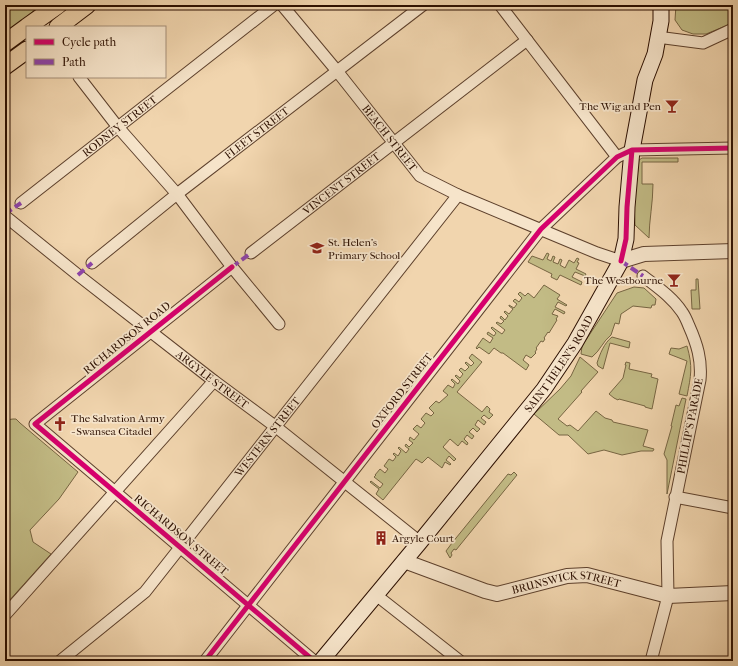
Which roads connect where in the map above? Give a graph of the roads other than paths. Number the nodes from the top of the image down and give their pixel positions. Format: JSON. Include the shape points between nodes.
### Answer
{"nodes":[{"id":1,"x":58,"y":5,"type":"edge"},
{"id":2,"x":87,"y":5,"type":"edge"},
{"id":3,"x":274,"y":5,"type":"edge"},
{"id":4,"x":282,"y":5,"type":"edge"},
{"id":5,"x":423,"y":5,"type":"edge"},
{"id":6,"x":500,"y":5,"type":"edge"},
{"id":7,"x":661,"y":5,"type":"edge"},
{"id":8,"x":28,"y":26,"type":"edge"},
{"id":9,"x":59,"y":26,"type":"edge"},
{"id":10,"x":26,"y":28,"type":"edge"},
{"id":11,"x":733,"y":29,"type":"edge"},
{"id":12,"x":657,"y":38,"type":"junction"},
{"id":13,"x":527,"y":40,"type":"junction"},
{"id":14,"x":5,"y":43,"type":"edge"},
{"id":15,"x":26,"y":51,"type":"edge"},
{"id":16,"x":5,"y":66,"type":"edge"},
{"id":17,"x":337,"y":71,"type":"junction"},
{"id":18,"x":80,"y":78,"type":"edge"},
{"id":19,"x":117,"y":126,"type":"junction"},
{"id":20,"x":394,"y":143,"type":"junction"},
{"id":21,"x":733,"y":148,"type":"edge"},
{"id":22,"x":632,"y":150,"type":"junction"},
{"id":23,"x":617,"y":157,"type":"junction"},
{"id":24,"x":177,"y":194,"type":"junction"},
{"id":25,"x":458,"y":195,"type":"junction"},
{"id":26,"x":21,"y":203,"type":"dead end"},
{"id":27,"x":5,"y":216,"type":"edge"},
{"id":28,"x":541,"y":229,"type":"junction"},
{"id":29,"x":733,"y":251,"type":"edge"},
{"id":30,"x":251,"y":253,"type":"dead end"},
{"id":31,"x":621,"y":261,"type":"junction"},
{"id":32,"x":92,"y":263,"type":"dead end"},
{"id":33,"x":232,"y":267,"type":"junction"},
{"id":34,"x":643,"y":276,"type":"dead end"},
{"id":35,"x":278,"y":324,"type":"dead end"},
{"id":36,"x":150,"y":331,"type":"junction"},
{"id":37,"x":214,"y":381,"type":"junction"},
{"id":38,"x":34,"y":424,"type":"joint"},
{"id":39,"x":276,"y":427,"type":"junction"},
{"id":40,"x":344,"y":482,"type":"junction"},
{"id":41,"x":115,"y":493,"type":"junction"},
{"id":42,"x":676,"y":497,"type":"junction"},
{"id":43,"x":733,"y":508,"type":"edge"},
{"id":44,"x":420,"y":542,"type":"junction"},
{"id":45,"x":181,"y":548,"type":"junction"},
{"id":46,"x":404,"y":561,"type":"junction"},
{"id":47,"x":733,"y":593,"type":"edge"},
{"id":48,"x":376,"y":595,"type":"junction"},
{"id":49,"x":668,"y":596,"type":"junction"},
{"id":50,"x":248,"y":606,"type":"junction"},
{"id":51,"x":5,"y":615,"type":"edge"},
{"id":52,"x":60,"y":661,"type":"edge"},
{"id":53,"x":205,"y":661,"type":"edge"},
{"id":54,"x":314,"y":661,"type":"edge"},
{"id":55,"x":321,"y":661,"type":"edge"},
{"id":56,"x":460,"y":661,"type":"edge"},
{"id":57,"x":651,"y":661,"type":"edge"}],
"edges":[{"from":1,"to":8,"type":"main road"},
{"from":2,"to":9,"type":"main road"},
{"from":3,"to":19,"type":"street","name":"RODNEY STREET"},
{"from":4,"to":17,"type":"street","name":"BEACH STREET"},
{"from":5,"to":17,"type":"street","name":"FLEET STREET"},
{"from":6,"to":13,"type":"street"},
{"from":7,"to":12,"type":"main road","name":"SAINT HELEN'S ROAD"},
{"from":10,"to":14,"type":"main road"},
{"from":11,"to":12,"type":"street","via":[[703,43]]},
{"from":12,"to":22,"type":"main road","name":"SAINT HELEN'S ROAD","via":[[655,54],[645,80]]},
{"from":13,"to":20,"type":"street","name":"VINCENT STREET"},
{"from":13,"to":23,"type":"street"},
{"from":15,"to":16,"type":"main road"},
{"from":17,"to":20,"type":"street","name":"BEACH STREET"},
{"from":17,"to":24,"type":"street","name":"FLEET STREET"},
{"from":18,"to":19,"type":"street"},
{"from":19,"to":24,"type":"street"},
{"from":19,"to":26,"type":"street","name":"RODNEY STREET"},
{"from":20,"to":25,"type":"street","name":"BEACH STREET","via":[[420,176]]},
{"from":20,"to":30,"type":"street","name":"VINCENT STREET"},
{"from":21,"to":22,"type":"street"},
{"from":22,"to":23,"type":"street","name":"OXFORD STREET"},
{"from":22,"to":31,"type":"main road","name":"SAINT HELEN'S ROAD","via":[[626,239]]},
{"from":23,"to":28,"type":"street","name":"OXFORD STREET"},
{"from":24,"to":32,"type":"street","name":"FLEET STREET"},
{"from":24,"to":33,"type":"street"},
{"from":25,"to":28,"type":"street","name":"BEACH STREET"},
{"from":25,"to":39,"type":"street","name":"WESTERN STREET"},
{"from":27,"to":36,"type":"street","name":"ARGYLE STREET"},
{"from":28,"to":31,"type":"street","name":"BEACH STREET"},
{"from":28,"to":40,"type":"street","name":"OXFORD STREET"},
{"from":29,"to":31,"type":"street","via":[[644,254]]},
{"from":31,"to":44,"type":"main road","name":"SAINT HELEN'S ROAD","via":[[575,343],[544,389]]},
{"from":33,"to":35,"type":"street"},
{"from":33,"to":36,"type":"street","name":"RICHARDSON ROAD"},
{"from":34,"to":42,"type":"street","name":"PHILLIP'S PARADE","via":[[683,312],[700,356],[700,380]]},
{"from":36,"to":37,"type":"street","name":"ARGYLE STREET"},
{"from":36,"to":38,"type":"street","name":"RICHARDSON ROAD"},
{"from":37,"to":39,"type":"street","name":"ARGYLE STREET"},
{"from":37,"to":41,"type":"street"},
{"from":38,"to":41,"type":"street","name":"RICHARDSON STREET"},
{"from":39,"to":40,"type":"street","name":"ARGYLE STREET"},
{"from":39,"to":45,"type":"street","name":"WESTERN STREET"},
{"from":40,"to":44,"type":"street","name":"ARGYLE STREET"},
{"from":40,"to":50,"type":"street","name":"OXFORD STREET"},
{"from":41,"to":45,"type":"street","name":"RICHARDSON STREET"},
{"from":41,"to":51,"type":"street"},
{"from":42,"to":43,"type":"street"},
{"from":42,"to":49,"type":"street","name":"PHILLIP'S PARADE","via":[[666,541]]},
{"from":44,"to":46,"type":"main road","name":"SAINT HELEN'S ROAD"},
{"from":45,"to":50,"type":"street","name":"RICHARDSON STREET"},
{"from":45,"to":52,"type":"street","name":"WESTERN STREET","via":[[146,592]]},
{"from":46,"to":48,"type":"main road","name":"SAINT HELEN'S ROAD"},
{"from":46,"to":49,"type":"street","name":"BRUNSWICK STREET","via":[[485,592],[497,594],[567,576],[587,575]]},
{"from":47,"to":49,"type":"street","name":"BRUNSWICK STREET"},
{"from":48,"to":55,"type":"main road","name":"SAINT HELEN'S ROAD"},
{"from":48,"to":56,"type":"street"},
{"from":49,"to":57,"type":"street","name":"PHILLIP'S PARADE"},
{"from":50,"to":53,"type":"street","name":"OXFORD STREET"},
{"from":50,"to":54,"type":"street","name":"RICHARDSON STREET"}]}
